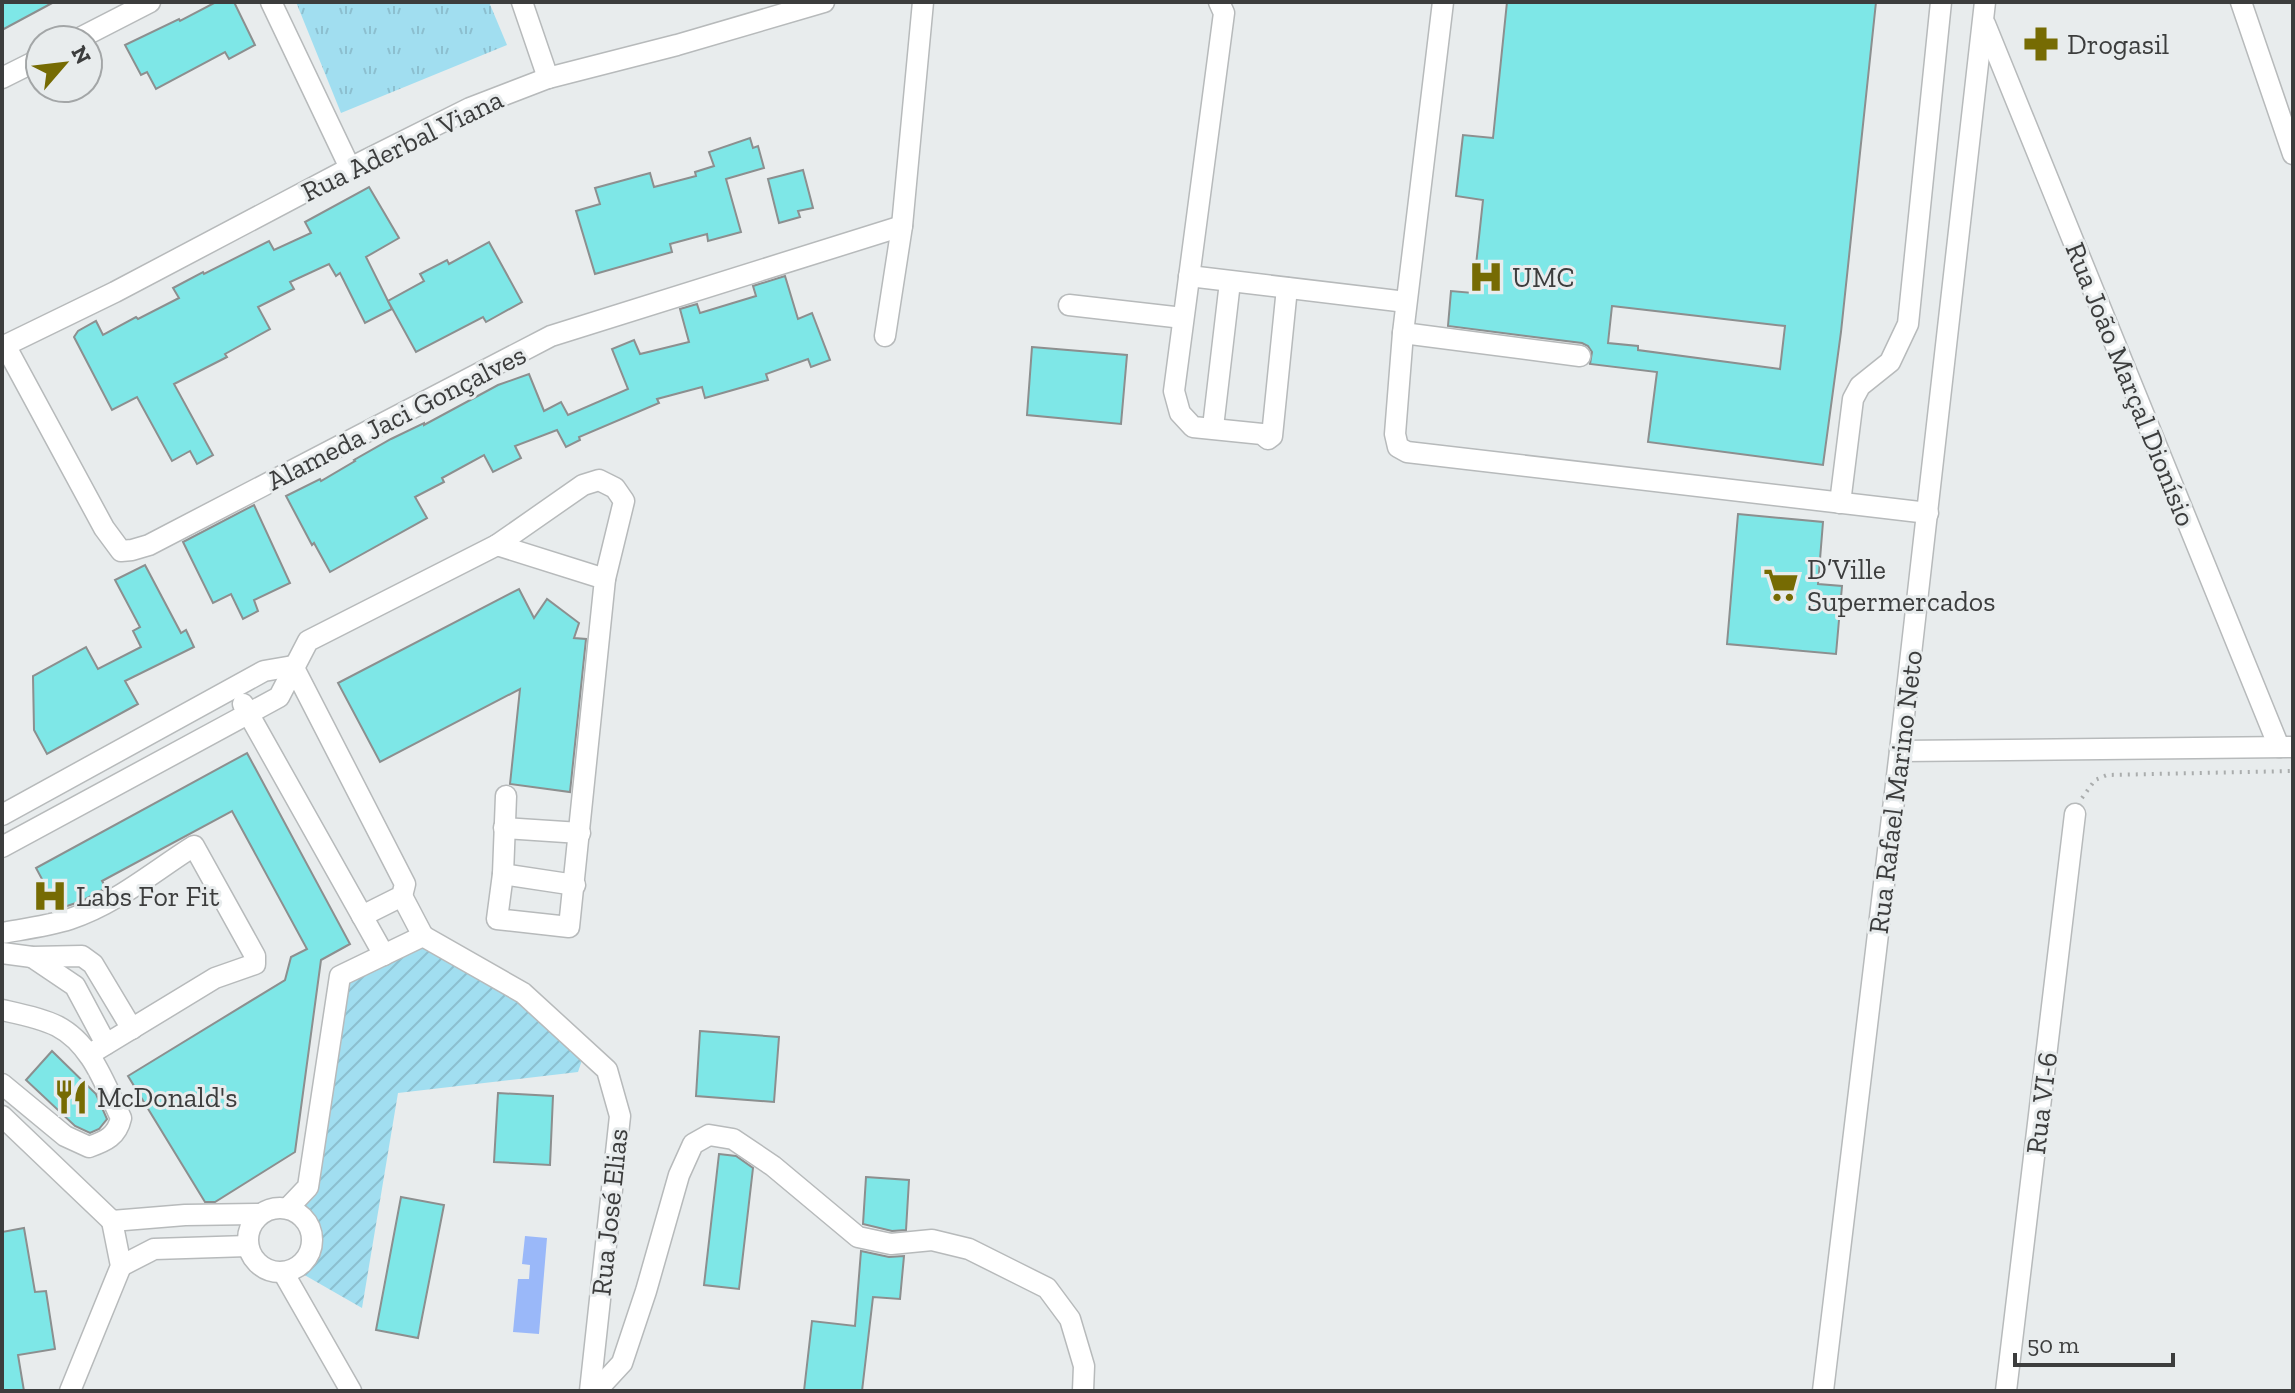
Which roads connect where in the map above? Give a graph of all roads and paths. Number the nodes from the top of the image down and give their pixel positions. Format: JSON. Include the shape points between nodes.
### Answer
{"nodes":[{"id":1,"x":150,"y":2,"type":"edge"},
{"id":2,"x":271,"y":2,"type":"edge"},
{"id":3,"x":522,"y":2,"type":"edge"},
{"id":4,"x":824,"y":2,"type":"edge"},
{"id":5,"x":923,"y":2,"type":"edge"},
{"id":6,"x":1219,"y":2,"type":"edge"},
{"id":7,"x":1443,"y":2,"type":"edge"},
{"id":8,"x":1941,"y":2,"type":"edge"},
{"id":9,"x":2241,"y":2,"type":"edge"},
{"id":10,"x":1984,"y":12,"type":"edge"},
{"id":11,"x":104,"y":26,"type":"edge"},
{"id":12,"x":24,"y":67,"type":"edge"},
{"id":13,"x":2,"y":78,"type":"edge"},
{"id":14,"x":548,"y":78,"type":"junction"},
{"id":15,"x":2293,"y":154,"type":"edge"},
{"id":16,"x":350,"y":168,"type":"junction"},
{"id":17,"x":902,"y":226,"type":"junction"},
{"id":18,"x":1189,"y":276,"type":"junction"},
{"id":19,"x":1230,"y":282,"type":"junction"},
{"id":20,"x":1287,"y":288,"type":"junction"},
{"id":21,"x":1406,"y":302,"type":"junction"},
{"id":22,"x":1069,"y":305,"type":"dead end"},
{"id":23,"x":1183,"y":318,"type":"junction"},
{"id":24,"x":1403,"y":333,"type":"junction"},
{"id":25,"x":885,"y":336,"type":"dead end"},
{"id":26,"x":3,"y":346,"type":"edge"},
{"id":27,"x":1580,"y":356,"type":"dead end"},
{"id":28,"x":1213,"y":427,"type":"junction"},
{"id":29,"x":1840,"y":503,"type":"junction"},
{"id":30,"x":1928,"y":513,"type":"junction"},
{"id":31,"x":497,"y":545,"type":"junction"},
{"id":32,"x":605,"y":579,"type":"junction"},
{"id":33,"x":293,"y":666,"type":"junction"},
{"id":34,"x":234,"y":688,"type":"junction"},
{"id":35,"x":249,"y":713,"type":"junction"},
{"id":36,"x":2286,"y":747,"type":"edge"},
{"id":37,"x":1900,"y":751,"type":"junction"},
{"id":38,"x":2293,"y":771,"type":"edge"},
{"id":39,"x":506,"y":796,"type":"dead end"},
{"id":40,"x":2075,"y":814,"type":"joint"},
{"id":41,"x":2,"y":815,"type":"edge"},
{"id":42,"x":504,"y":828,"type":"junction"},
{"id":43,"x":580,"y":833,"type":"junction"},
{"id":44,"x":2,"y":847,"type":"edge"},
{"id":45,"x":503,"y":874,"type":"junction"},
{"id":46,"x":575,"y":885,"type":"junction"},
{"id":47,"x":402,"y":896,"type":"junction"},
{"id":48,"x":362,"y":916,"type":"junction"},
{"id":49,"x":2,"y":933,"type":"edge"},
{"id":50,"x":423,"y":936,"type":"junction"},
{"id":51,"x":2,"y":953,"type":"edge"},
{"id":52,"x":384,"y":955,"type":"junction"},
{"id":53,"x":32,"y":957,"type":"junction"},
{"id":54,"x":2,"y":1010,"type":"edge"},
{"id":55,"x":132,"y":1029,"type":"junction"},
{"id":56,"x":98,"y":1049,"type":"junction"},
{"id":57,"x":2,"y":1084,"type":"edge"},
{"id":58,"x":2,"y":1116,"type":"edge"},
{"id":59,"x":288,"y":1208,"type":"junction"},
{"id":60,"x":259,"y":1214,"type":"junction"},
{"id":61,"x":112,"y":1221,"type":"junction"},
{"id":62,"x":248,"y":1246,"type":"junction"},
{"id":63,"x":121,"y":1266,"type":"junction"},
{"id":64,"x":283,"y":1272,"type":"junction"},
{"id":65,"x":70,"y":1391,"type":"edge"},
{"id":66,"x":351,"y":1391,"type":"edge"},
{"id":67,"x":593,"y":1391,"type":"edge"},
{"id":68,"x":1083,"y":1391,"type":"edge"},
{"id":69,"x":1823,"y":1391,"type":"edge"},
{"id":70,"x":2006,"y":1391,"type":"edge"}],
"edges":[{"from":1,"to":11,"type":"street"},
{"from":2,"to":16,"type":"street"},
{"from":3,"to":14,"type":"street"},
{"from":4,"to":14,"type":"street","name":"Rua Aderbal Viana"},
{"from":5,"to":17,"type":"street"},
{"from":6,"to":18,"type":"street","via":[[1224,13]]},
{"from":7,"to":21,"type":"street"},
{"from":8,"to":29,"type":"street","via":[[1908,324],[1890,362],[1860,386],[1853,399]]},
{"from":9,"to":15,"type":"street"},
{"from":10,"to":30,"type":"street","name":"Rua Rafael Marino Neto"},
{"from":10,"to":36,"type":"street","name":"Rua João Marçal Dionísio"},
{"from":12,"to":13,"type":"street"},
{"from":14,"to":16,"type":"street","name":"Rua Aderbal Viana","via":[[470,108]]},
{"from":16,"to":26,"type":"street","name":"Rua Aderbal Viana"},
{"from":17,"to":25,"type":"street"},
{"from":17,"to":26,"type":"street","name":"Alameda Jaci Gonçalves","via":[[551,336],[132,550],[121,551],[104,528]]},
{"from":18,"to":19,"type":"street"},
{"from":18,"to":23,"type":"street"},
{"from":19,"to":20,"type":"street"},
{"from":19,"to":28,"type":"street"},
{"from":20,"to":21,"type":"street"},
{"from":20,"to":28,"type":"street","via":[[1272,436]]},
{"from":21,"to":24,"type":"street"},
{"from":22,"to":23,"type":"street"},
{"from":23,"to":28,"type":"street","via":[[1174,391],[1180,413],[1193,427]]},
{"from":24,"to":27,"type":"street"},
{"from":24,"to":29,"type":"street","via":[[1395,434],[1398,447],[1407,452]]},
{"from":29,"to":30,"type":"street"},
{"from":30,"to":37,"type":"street","name":"Rua Rafael Marino Neto"},
{"from":31,"to":32,"type":"street"},
{"from":31,"to":32,"type":"street","via":[[583,485],[599,480],[615,488],[624,501]]},
{"from":31,"to":33,"type":"street","via":[[308,641]]},
{"from":32,"to":43,"type":"street"},
{"from":33,"to":34,"type":"street","via":[[264,671]]},
{"from":33,"to":35,"type":"street","via":[[279,697]]},
{"from":33,"to":47,"type":"street","via":[[405,884]]},
{"from":34,"to":35,"type":"street"},
{"from":34,"to":41,"type":"street"},
{"from":35,"to":44,"type":"street"},
{"from":35,"to":48,"type":"street"},
{"from":36,"to":37,"type":"street"},
{"from":37,"to":69,"type":"street","name":"Rua Rafael Marino Neto"},
{"from":38,"to":40,"type":"path","via":[[2107,775],[2095,780]]},
{"from":39,"to":42,"type":"street"},
{"from":40,"to":70,"type":"street","name":"Rua VI-6"},
{"from":42,"to":43,"type":"street"},
{"from":42,"to":45,"type":"street"},
{"from":43,"to":46,"type":"street"},
{"from":45,"to":46,"type":"street"},
{"from":45,"to":46,"type":"street","via":[[497,919],[569,927]]},
{"from":47,"to":48,"type":"street"},
{"from":47,"to":50,"type":"street"},
{"from":48,"to":52,"type":"street"},
{"from":49,"to":55,"type":"street","via":[[70,919],[115,899],[194,846],[255,964],[215,978]]},
{"from":50,"to":52,"type":"street"},
{"from":50,"to":67,"type":"street","name":"Rua José Elias","via":[[523,993],[607,1070],[620,1116]]},
{"from":51,"to":53,"type":"street"},
{"from":52,"to":59,"type":"street","via":[[340,976],[308,1187]]},
{"from":53,"to":55,"type":"street","via":[[82,956],[93,964]]},
{"from":53,"to":56,"type":"street","via":[[75,986]]},
{"from":54,"to":56,"type":"street","via":[[55,1025]]},
{"from":55,"to":56,"type":"street"},
{"from":56,"to":57,"type":"street","via":[[121,1118],[118,1130],[100,1144],[89,1147],[65,1136]]},
{"from":58,"to":61,"type":"street"},
{"from":59,"to":60,"type":"street"},
{"from":59,"to":64,"type":"street","via":[[306,1221],[312,1242],[303,1262]]},
{"from":60,"to":61,"type":"street"},
{"from":60,"to":62,"type":"street","via":[[248,1232]]},
{"from":61,"to":63,"type":"street"},
{"from":62,"to":63,"type":"street","via":[[154,1249]]},
{"from":62,"to":64,"type":"street","via":[[263,1267]]},
{"from":63,"to":65,"type":"street"},
{"from":64,"to":66,"type":"street"},
{"from":67,"to":68,"type":"street","via":[[622,1363],[679,1175],[693,1144],[709,1135],[733,1139],[765,1160],[858,1237],[891,1244],[932,1240],[969,1249],[1047,1288],[1070,1319],[1084,1366]]}]}
